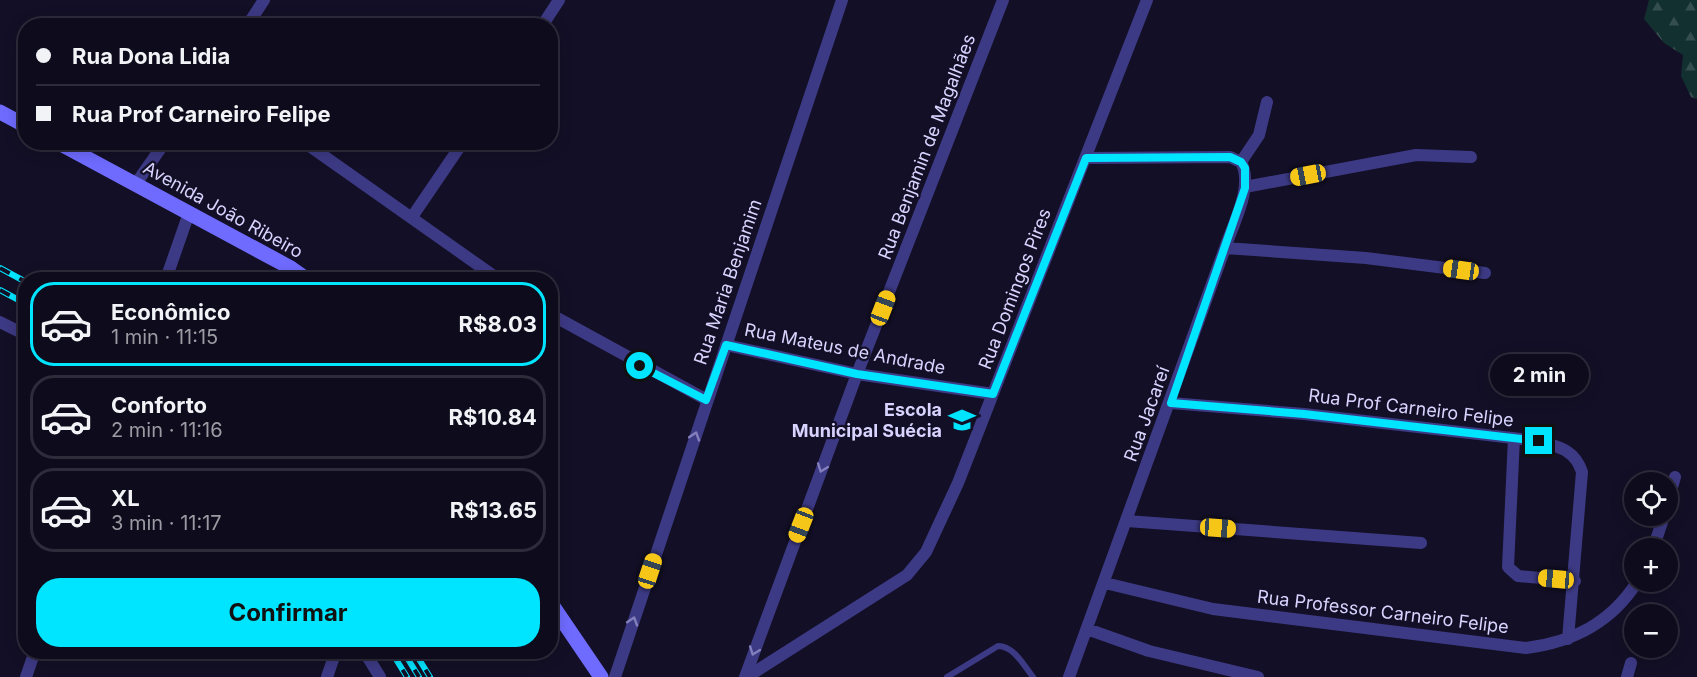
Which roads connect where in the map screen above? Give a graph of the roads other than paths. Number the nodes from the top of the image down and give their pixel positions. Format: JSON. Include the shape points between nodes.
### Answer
{"nodes":[{"id":1,"x":264,"y":0,"type":"edge"},
{"id":2,"x":559,"y":0,"type":"edge"},
{"id":3,"x":842,"y":0,"type":"edge"},
{"id":4,"x":1003,"y":0,"type":"edge"},
{"id":5,"x":1147,"y":0,"type":"edge"},
{"id":6,"x":252,"y":18,"type":"edge"},
{"id":7,"x":547,"y":18,"type":"edge"},
{"id":8,"x":1267,"y":102,"type":"dead end"},
{"id":9,"x":0,"y":112,"type":"edge"},
{"id":10,"x":18,"y":122,"type":"edge"},
{"id":11,"x":72,"y":150,"type":"edge"},
{"id":12,"x":159,"y":150,"type":"edge"},
{"id":13,"x":316,"y":150,"type":"edge"},
{"id":14,"x":458,"y":150,"type":"edge"},
{"id":15,"x":1471,"y":157,"type":"dead end"},
{"id":16,"x":1086,"y":158,"type":"junction"},
{"id":17,"x":1241,"y":162,"type":"junction"},
{"id":18,"x":135,"y":184,"type":"junction"},
{"id":19,"x":1245,"y":188,"type":"junction"},
{"id":20,"x":189,"y":213,"type":"junction"},
{"id":21,"x":412,"y":217,"type":"junction"},
{"id":22,"x":1225,"y":248,"type":"junction"},
{"id":23,"x":168,"y":272,"type":"edge"},
{"id":24,"x":296,"y":272,"type":"edge"},
{"id":25,"x":488,"y":272,"type":"edge"},
{"id":26,"x":1485,"y":273,"type":"dead end"},
{"id":27,"x":558,"y":318,"type":"edge"},
{"id":28,"x":0,"y":322,"type":"edge"},
{"id":29,"x":18,"y":331,"type":"edge"},
{"id":30,"x":726,"y":345,"type":"junction"},
{"id":31,"x":857,"y":374,"type":"junction"},
{"id":32,"x":993,"y":394,"type":"junction"},
{"id":33,"x":706,"y":400,"type":"junction"},
{"id":34,"x":1171,"y":403,"type":"junction"},
{"id":35,"x":1514,"y":438,"type":"junction"},
{"id":36,"x":1127,"y":521,"type":"junction"},
{"id":37,"x":1420,"y":543,"type":"dead end"},
{"id":38,"x":1575,"y":581,"type":"junction"},
{"id":39,"x":1105,"y":583,"type":"junction"},
{"id":40,"x":1629,"y":592,"type":"edge"},
{"id":41,"x":558,"y":614,"type":"edge"},
{"id":42,"x":1087,"y":629,"type":"junction"},
{"id":43,"x":1568,"y":639,"type":"junction"},
{"id":44,"x":32,"y":659,"type":"edge"},
{"id":45,"x":333,"y":659,"type":"edge"},
{"id":46,"x":369,"y":659,"type":"edge"},
{"id":47,"x":1631,"y":663,"type":"dead end"},
{"id":48,"x":26,"y":677,"type":"edge"},
{"id":49,"x":327,"y":677,"type":"edge"},
{"id":50,"x":380,"y":677,"type":"edge"},
{"id":51,"x":601,"y":677,"type":"edge"},
{"id":52,"x":615,"y":677,"type":"edge"},
{"id":53,"x":746,"y":677,"type":"edge"},
{"id":54,"x":947,"y":677,"type":"edge"},
{"id":55,"x":1032,"y":677,"type":"edge"},
{"id":56,"x":1069,"y":677,"type":"edge"},
{"id":57,"x":1258,"y":677,"type":"edge"},
{"id":58,"x":1627,"y":677,"type":"edge"}],
"edges":[{"from":1,"to":6,"type":"street"},
{"from":2,"to":7,"type":"street"},
{"from":3,"to":30,"type":"street","name":"Rua Maria Benjamim"},
{"from":4,"to":31,"type":"street","name":"Rua Benjamin de Magalhães"},
{"from":5,"to":16,"type":"street","name":"Rua Domingos Pires"},
{"from":8,"to":17,"type":"street","via":[[1259,135]]},
{"from":9,"to":10,"type":"main road"},
{"from":11,"to":18,"type":"main road","name":"Avenida João Ribeiro"},
{"from":12,"to":18,"type":"street"},
{"from":13,"to":21,"type":"street"},
{"from":14,"to":21,"type":"street"},
{"from":15,"to":19,"type":"street","via":[[1416,155]]},
{"from":16,"to":17,"type":"street","via":[[1230,157]]},
{"from":16,"to":32,"type":"street","name":"Rua Domingos Pires"},
{"from":17,"to":19,"type":"street","name":"Rua Jacareí","via":[[1245,168]]},
{"from":18,"to":20,"type":"main road","name":"Avenida João Ribeiro"},
{"from":19,"to":22,"type":"street","name":"Rua Jacareí"},
{"from":20,"to":23,"type":"street"},
{"from":20,"to":24,"type":"main road","name":"Avenida João Ribeiro"},
{"from":21,"to":25,"type":"street"},
{"from":22,"to":26,"type":"street","via":[[1366,258]]},
{"from":22,"to":34,"type":"street","name":"Rua Jacareí"},
{"from":27,"to":33,"type":"street"},
{"from":28,"to":29,"type":"street"},
{"from":30,"to":31,"type":"street","name":"Rua Mateus de Andrade"},
{"from":30,"to":33,"type":"street","name":"Rua Maria Benjamim"},
{"from":31,"to":32,"type":"street","name":"Rua Mateus de Andrade"},
{"from":31,"to":53,"type":"street","name":"Rua Benjamin de Magalhães","one_way":true},
{"from":32,"to":53,"type":"street","name":"Rua Domingos Pires","via":[[927,552],[907,575]]},
{"from":52,"to":33,"type":"street","name":"Rua Maria Benjamim","one_way":true},
{"from":34,"to":35,"type":"street","name":"Rua Prof Carneiro Felipe"},
{"from":34,"to":36,"type":"street","name":"Rua Jacareí"},
{"from":35,"to":38,"type":"street","name":"Rua Prof Carneiro Felipe","via":[[1539,441],[1573,454],[1581,472]]},
{"from":35,"to":38,"type":"street","via":[[1508,567],[1518,576]]},
{"from":36,"to":37,"type":"street"},
{"from":36,"to":39,"type":"street","name":"Rua Jacareí"},
{"from":38,"to":43,"type":"street","name":"Rua Prof Carneiro Felipe"},
{"from":39,"to":42,"type":"street","name":"Rua Jacareí"},
{"from":39,"to":43,"type":"street","name":"Rua Professor Carneiro Felipe","via":[[1213,609],[1491,645],[1526,648]]},
{"from":40,"to":43,"type":"street","name":"Rua Professor Carneiro Felipe","via":[[1611,614]]},
{"from":41,"to":51,"type":"main road"},
{"from":42,"to":56,"type":"street","name":"Rua Jacareí"},
{"from":42,"to":57,"type":"street","via":[[1149,651]]},
{"from":44,"to":48,"type":"street"},
{"from":45,"to":49,"type":"street"},
{"from":46,"to":50,"type":"street"},
{"from":47,"to":58,"type":"street"},
{"from":54,"to":55,"type":"lane","via":[[998,646],[1005,646]]}]}
